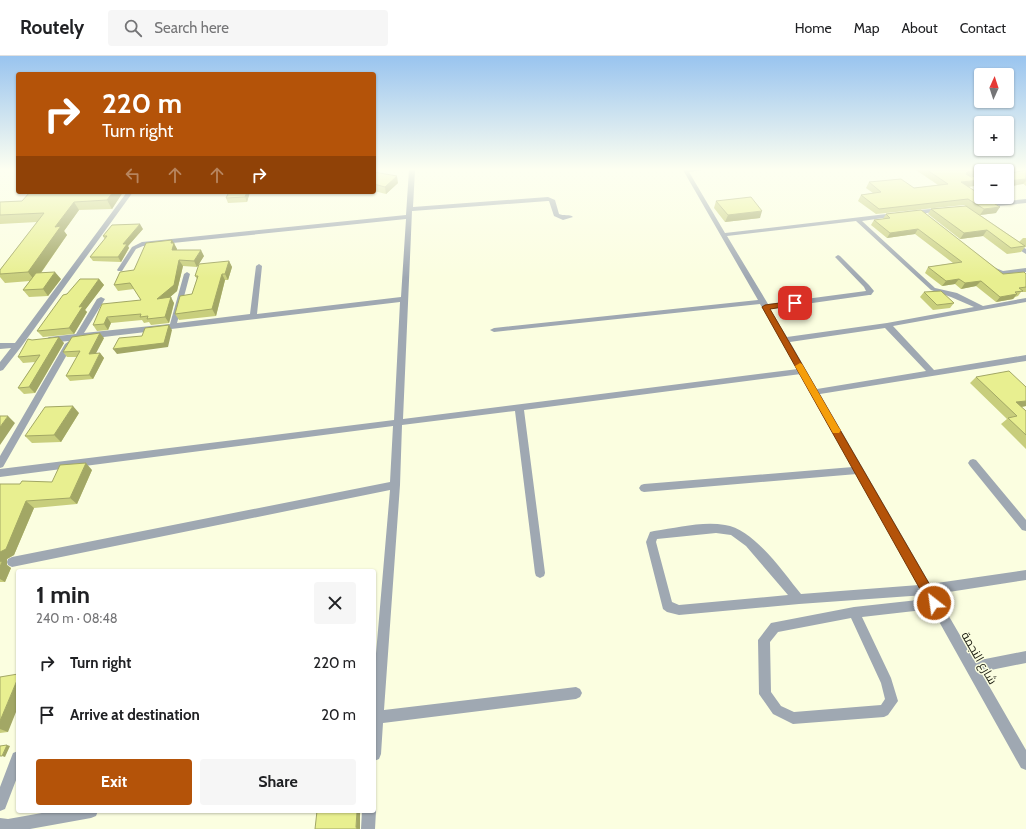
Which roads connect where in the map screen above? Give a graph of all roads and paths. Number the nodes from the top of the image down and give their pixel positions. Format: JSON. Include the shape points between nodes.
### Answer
{"nodes":[{"id":1,"x":120,"y":206,"type":"edge"},
{"id":2,"x":409,"y":206,"type":"edge"},
{"id":3,"x":473,"y":206,"type":"edge"},
{"id":4,"x":554,"y":206,"type":"edge"},
{"id":5,"x":706,"y":206,"type":"edge"},
{"id":6,"x":949,"y":209,"type":"edge"},
{"id":7,"x":919,"y":212,"type":"junction"},
{"id":8,"x":409,"y":213,"type":"junction"},
{"id":9,"x":926,"y":216,"type":"edge"},
{"id":10,"x":570,"y":217,"type":"dead end"},
{"id":11,"x":857,"y":219,"type":"junction"},
{"id":12,"x":723,"y":235,"type":"junction"},
{"id":13,"x":1007,"y":239,"type":"edge"},
{"id":14,"x":1026,"y":252,"type":"edge"},
{"id":15,"x":838,"y":257,"type":"dead end"},
{"id":16,"x":987,"y":265,"type":"edge"},
{"id":17,"x":260,"y":266,"type":"dead end"},
{"id":18,"x":120,"y":270,"type":"edge"},
{"id":19,"x":1026,"y":270,"type":"edge"},
{"id":20,"x":187,"y":274,"type":"dead end"},
{"id":21,"x":101,"y":299,"type":"dead end"},
{"id":22,"x":404,"y":299,"type":"junction"},
{"id":23,"x":1026,"y":300,"type":"edge"},
{"id":24,"x":764,"y":304,"type":"junction"},
{"id":25,"x":982,"y":308,"type":"junction"},
{"id":26,"x":253,"y":317,"type":"junction"},
{"id":27,"x":887,"y":325,"type":"junction"},
{"id":28,"x":173,"y":326,"type":"junction"},
{"id":29,"x":494,"y":330,"type":"dead end"},
{"id":30,"x":76,"y":337,"type":"junction"},
{"id":31,"x":785,"y":340,"type":"junction"},
{"id":32,"x":44,"y":341,"type":"edge"},
{"id":33,"x":18,"y":344,"type":"junction"},
{"id":34,"x":0,"y":346,"type":"edge"},
{"id":35,"x":1026,"y":358,"type":"edge"},
{"id":36,"x":0,"y":368,"type":"edge"},
{"id":37,"x":803,"y":371,"type":"junction"},
{"id":38,"x":932,"y":373,"type":"junction"},
{"id":39,"x":815,"y":392,"type":"junction"},
{"id":40,"x":519,"y":406,"type":"junction"},
{"id":41,"x":398,"y":422,"type":"junction"},
{"id":42,"x":973,"y":463,"type":"dead end"},
{"id":43,"x":0,"y":464,"type":"edge"},
{"id":44,"x":859,"y":470,"type":"junction"},
{"id":45,"x":0,"y":473,"type":"edge"},
{"id":46,"x":395,"y":486,"type":"junction"},
{"id":47,"x":644,"y":488,"type":"dead end"},
{"id":48,"x":1026,"y":527,"type":"edge"},
{"id":49,"x":12,"y":562,"type":"dead end"},
{"id":50,"x":540,"y":573,"type":"dead end"},
{"id":51,"x":1026,"y":575,"type":"edge"},
{"id":52,"x":927,"y":590,"type":"junction"},
{"id":53,"x":799,"y":599,"type":"junction"},
{"id":54,"x":934,"y":603,"type":"junction"},
{"id":55,"x":854,"y":612,"type":"junction"},
{"id":56,"x":1026,"y":657,"type":"edge"},
{"id":57,"x":971,"y":668,"type":"junction"},
{"id":58,"x":576,"y":692,"type":"dead end"},
{"id":59,"x":377,"y":717,"type":"junction"},
{"id":60,"x":376,"y":729,"type":"edge"},
{"id":61,"x":16,"y":763,"type":"edge"},
{"id":62,"x":1026,"y":763,"type":"edge"},
{"id":63,"x":0,"y":804,"type":"edge"},
{"id":64,"x":80,"y":813,"type":"edge"},
{"id":65,"x":369,"y":813,"type":"edge"},
{"id":66,"x":0,"y":825,"type":"edge"},
{"id":67,"x":368,"y":829,"type":"edge"}],
"edges":[{"from":1,"to":33,"type":"street"},
{"from":2,"to":8,"type":"street"},
{"from":3,"to":8,"type":"street"},
{"from":4,"to":10,"type":"street","via":[[556,215]]},
{"from":5,"to":12,"type":"street","name":"شارع النجمة"},
{"from":6,"to":7,"type":"street"},
{"from":7,"to":9,"type":"street"},
{"from":7,"to":11,"type":"street"},
{"from":8,"to":18,"type":"street","via":[[142,244],[134,248]]},
{"from":8,"to":22,"type":"street"},
{"from":11,"to":12,"type":"street"},
{"from":11,"to":25,"type":"street","via":[[933,289]]},
{"from":12,"to":24,"type":"street","name":"شارع النجمة"},
{"from":13,"to":14,"type":"street"},
{"from":15,"to":24,"type":"street","via":[[867,286],[869,293]]},
{"from":16,"to":19,"type":"street","via":[[998,273]]},
{"from":17,"to":26,"type":"street"},
{"from":20,"to":28,"type":"street"},
{"from":21,"to":30,"type":"street"},
{"from":22,"to":26,"type":"street"},
{"from":22,"to":41,"type":"street"},
{"from":23,"to":25,"type":"street"},
{"from":24,"to":29,"type":"street"},
{"from":24,"to":31,"type":"street","name":"شارع النجمة"},
{"from":25,"to":27,"type":"street"},
{"from":26,"to":28,"type":"street"},
{"from":27,"to":31,"type":"street"},
{"from":27,"to":38,"type":"street"},
{"from":28,"to":30,"type":"street"},
{"from":30,"to":32,"type":"street"},
{"from":30,"to":43,"type":"street"},
{"from":31,"to":37,"type":"street","name":"شارع النجمة"},
{"from":33,"to":34,"type":"street"},
{"from":33,"to":36,"type":"street"},
{"from":35,"to":38,"type":"street"},
{"from":37,"to":39,"type":"street","name":"شارع النجمة"},
{"from":37,"to":40,"type":"street"},
{"from":38,"to":39,"type":"street"},
{"from":39,"to":44,"type":"street","name":"شارع النجمة"},
{"from":40,"to":41,"type":"street"},
{"from":40,"to":50,"type":"street"},
{"from":41,"to":45,"type":"street"},
{"from":41,"to":46,"type":"street"},
{"from":42,"to":48,"type":"street"},
{"from":44,"to":47,"type":"street"},
{"from":44,"to":52,"type":"street","name":"شارع النجمة"},
{"from":46,"to":49,"type":"street"},
{"from":46,"to":59,"type":"street"},
{"from":51,"to":52,"type":"street"},
{"from":52,"to":53,"type":"street"},
{"from":52,"to":54,"type":"street","name":"شارع النجمة"},
{"from":53,"to":53,"type":"street","via":[[749,542],[733,531],[717,528],[654,535],[651,542],[667,606],[671,608],[679,610]]},
{"from":54,"to":55,"type":"street"},
{"from":54,"to":57,"type":"street","name":"شارع النجمة"},
{"from":55,"to":55,"type":"street","via":[[775,627],[764,640],[765,694],[777,710],[793,718],[884,711],[892,701]]},
{"from":56,"to":57,"type":"street"},
{"from":57,"to":62,"type":"street","name":"شارع النجمة"},
{"from":58,"to":59,"type":"street"},
{"from":59,"to":60,"type":"street"},
{"from":61,"to":63,"type":"street"},
{"from":64,"to":66,"type":"street","via":[[8,826]]},
{"from":65,"to":67,"type":"street"}]}
